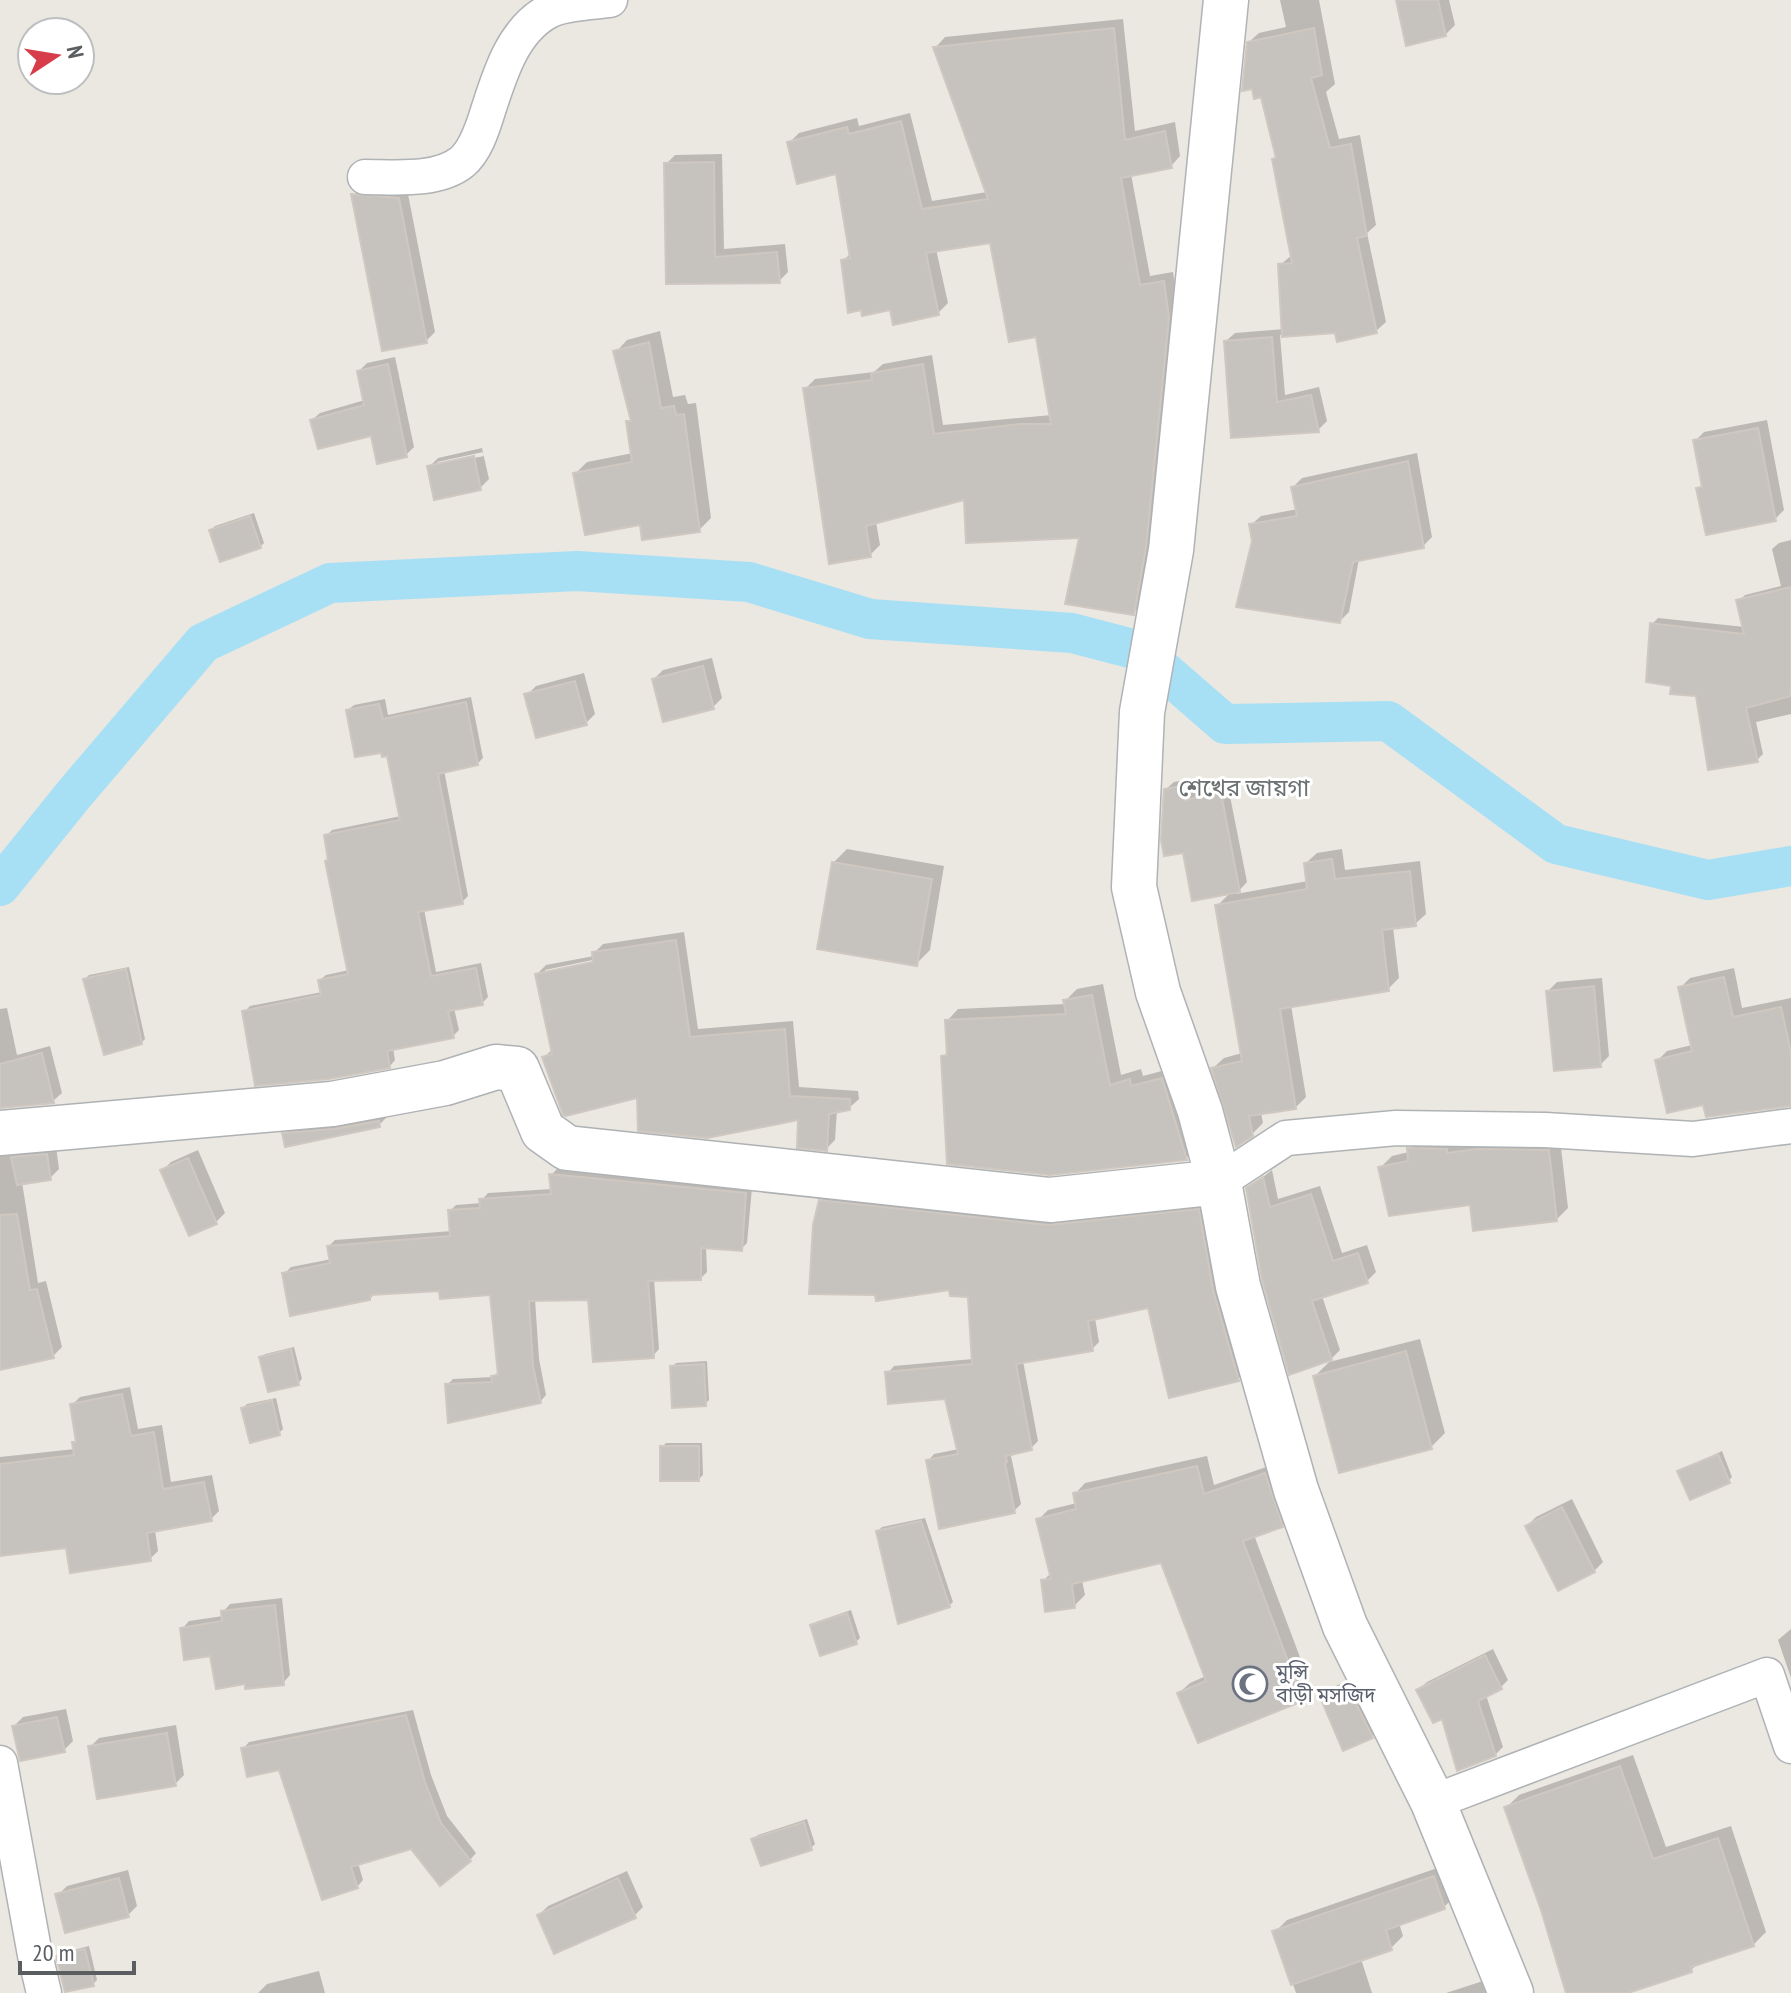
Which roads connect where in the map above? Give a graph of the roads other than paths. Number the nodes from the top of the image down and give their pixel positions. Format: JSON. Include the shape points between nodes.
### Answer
{"nodes":[{"id":1,"x":610,"y":0,"type":"edge"},
{"id":2,"x":1226,"y":0,"type":"edge"},
{"id":3,"x":365,"y":177,"type":"dead end"},
{"id":4,"x":1791,"y":1126,"type":"edge"},
{"id":5,"x":0,"y":1133,"type":"edge"},
{"id":6,"x":1219,"y":1182,"type":"junction"},
{"id":7,"x":1791,"y":1746,"type":"edge"},
{"id":8,"x":0,"y":1763,"type":"edge"},
{"id":9,"x":1433,"y":1802,"type":"junction"},
{"id":10,"x":44,"y":1993,"type":"edge"},
{"id":11,"x":1511,"y":1993,"type":"edge"}],
"edges":[{"from":1,"to":3,"type":"street","via":[[550,10],[523,34],[502,68],[480,136],[462,162],[438,173]]},
{"from":2,"to":6,"type":"main road","via":[[1171,550],[1142,712],[1134,887],[1158,992]]},
{"from":4,"to":6,"type":"street","via":[[1693,1139],[1396,1128],[1286,1138]]},
{"from":5,"to":6,"type":"main road","via":[[332,1104],[445,1083],[496,1067],[517,1069],[543,1131],[567,1148],[1050,1200]]},
{"from":6,"to":9,"type":"main road","via":[[1238,1286],[1296,1490],[1345,1626]]},
{"from":7,"to":9,"type":"street","via":[[1767,1675]]},
{"from":8,"to":10,"type":"street"},
{"from":9,"to":11,"type":"main road"}]}
